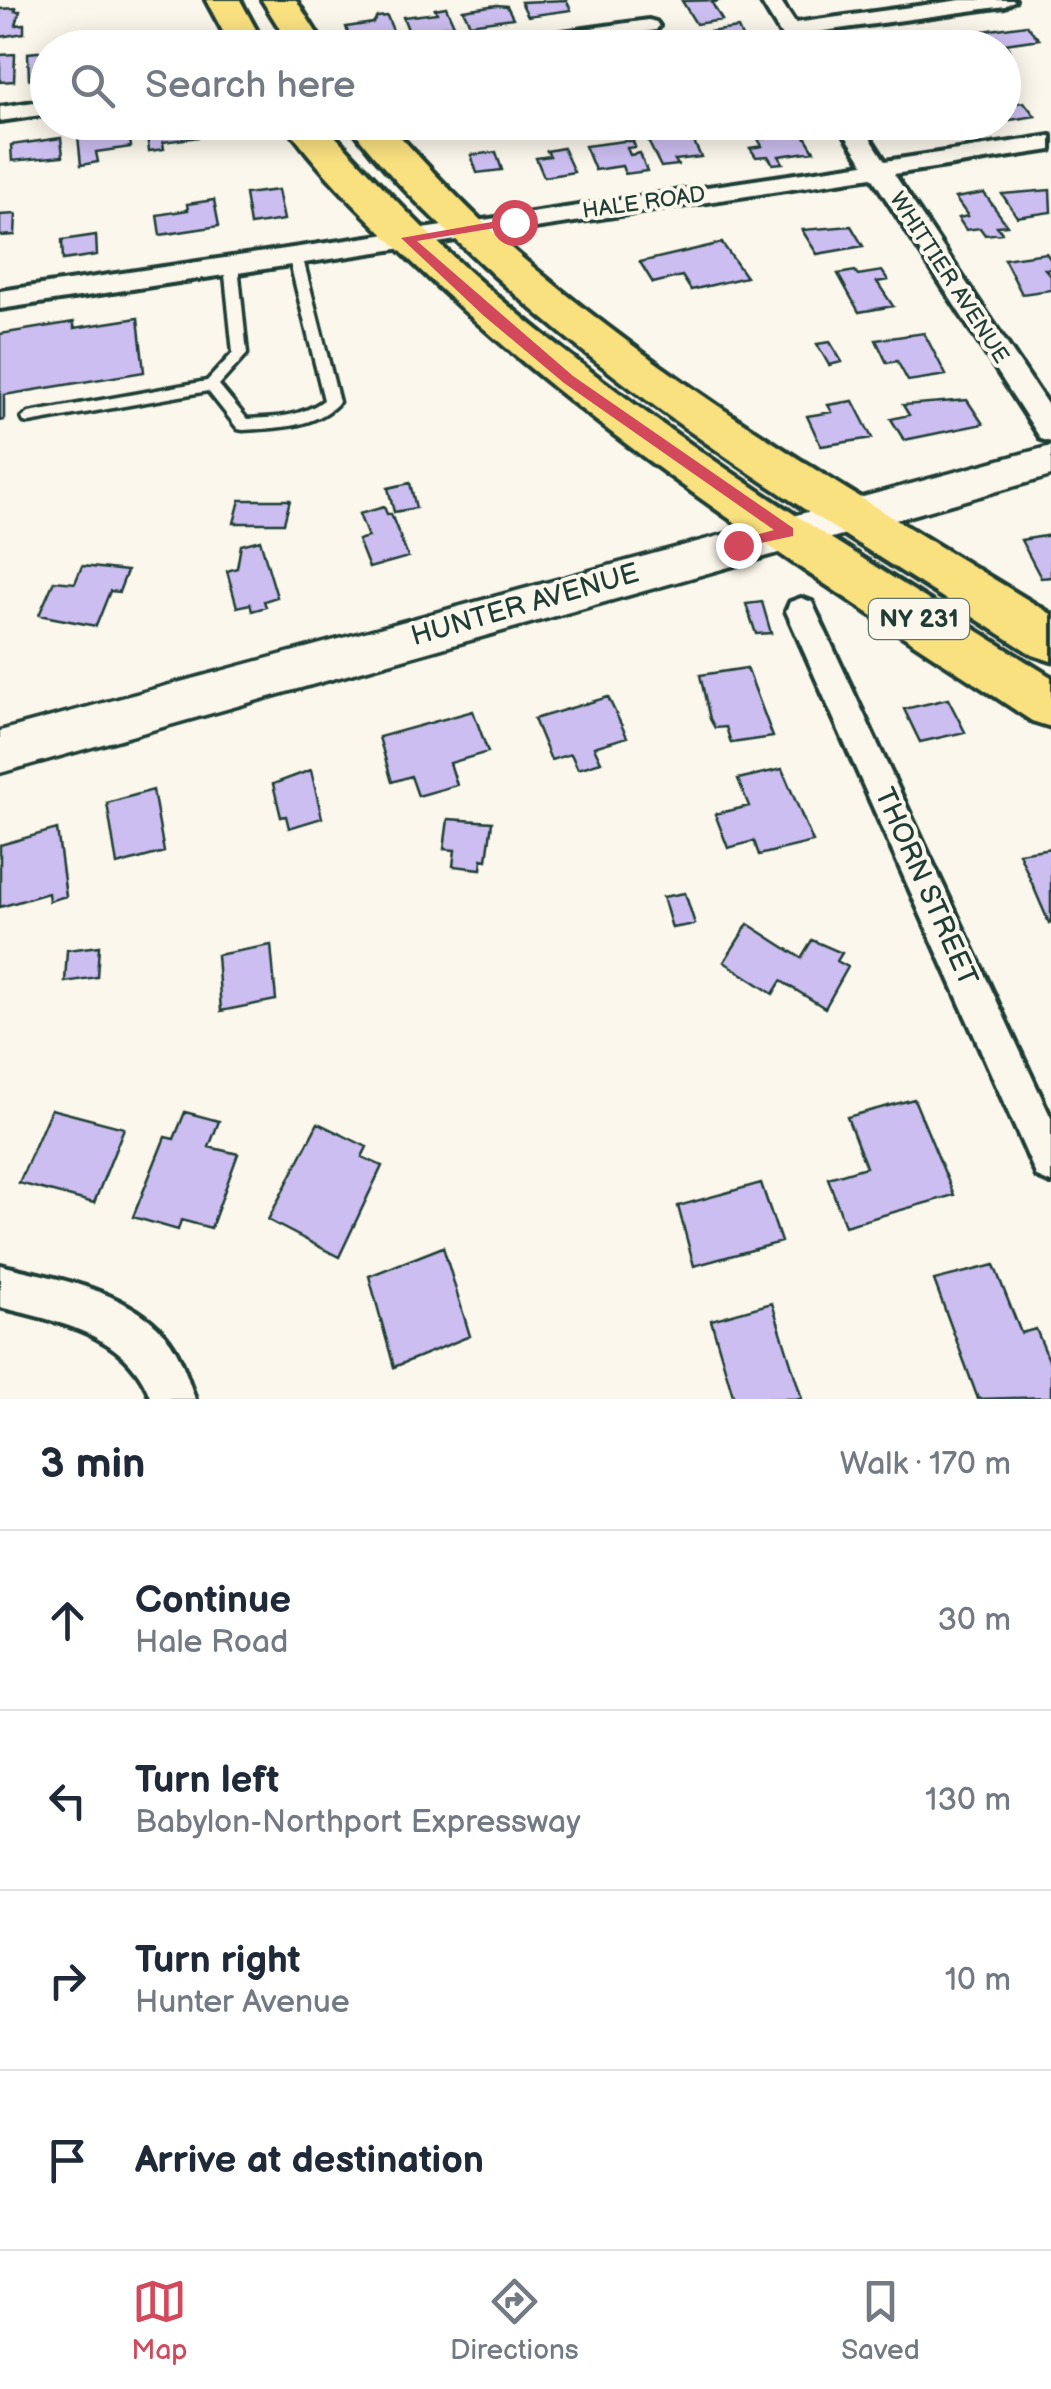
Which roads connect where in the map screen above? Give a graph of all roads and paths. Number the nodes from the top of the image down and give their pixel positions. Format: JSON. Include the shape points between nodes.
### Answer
{"nodes":[{"id":1,"x":223,"y":0,"type":"edge"},
{"id":2,"x":278,"y":0,"type":"edge"},
{"id":3,"x":770,"y":0,"type":"edge"},
{"id":4,"x":1005,"y":0,"type":"edge"},
{"id":5,"x":649,"y":26,"type":"dead end"},
{"id":6,"x":240,"y":30,"type":"edge"},
{"id":7,"x":297,"y":30,"type":"edge"},
{"id":8,"x":620,"y":30,"type":"edge"},
{"id":9,"x":789,"y":30,"type":"edge"},
{"id":10,"x":843,"y":30,"type":"edge"},
{"id":11,"x":30,"y":110,"type":"edge"},
{"id":12,"x":0,"y":114,"type":"edge"},
{"id":13,"x":318,"y":140,"type":"edge"},
{"id":14,"x":383,"y":140,"type":"edge"},
{"id":15,"x":859,"y":140,"type":"edge"},
{"id":16,"x":1051,"y":143,"type":"edge"},
{"id":17,"x":878,"y":169,"type":"junction"},
{"id":18,"x":468,"y":229,"type":"junction"},
{"id":19,"x":408,"y":238,"type":"junction"},
{"id":20,"x":295,"y":256,"type":"junction"},
{"id":21,"x":231,"y":265,"type":"junction"},
{"id":22,"x":0,"y":300,"type":"edge"},
{"id":23,"x":211,"y":385,"type":"junction"},
{"id":24,"x":29,"y":418,"type":"dead end"},
{"id":25,"x":1051,"y":432,"type":"edge"},
{"id":26,"x":1051,"y":461,"type":"edge"},
{"id":27,"x":854,"y":514,"type":"junction"},
{"id":28,"x":788,"y":532,"type":"junction"},
{"id":29,"x":801,"y":611,"type":"dead end"},
{"id":30,"x":1051,"y":640,"type":"edge"},
{"id":31,"x":1051,"y":705,"type":"edge"},
{"id":32,"x":0,"y":752,"type":"edge"},
{"id":33,"x":1051,"y":1163,"type":"edge"},
{"id":34,"x":0,"y":1286,"type":"edge"},
{"id":35,"x":174,"y":1399,"type":"edge"}],
"edges":[{"from":1,"to":6,"type":"main road"},
{"from":2,"to":7,"type":"main road"},
{"from":3,"to":9,"type":"street"},
{"from":4,"to":10,"type":"street"},
{"from":5,"to":8,"type":"street"},
{"from":11,"to":12,"type":"street"},
{"from":13,"to":19,"type":"main road","number":"NY 231"},
{"from":14,"to":18,"type":"main road","number":"NY 231"},
{"from":15,"to":17,"type":"street","name":"WHITTIER AVENUE"},
{"from":16,"to":17,"type":"street","name":"HALE ROAD"},
{"from":17,"to":18,"type":"street","name":"HALE ROAD"},
{"from":17,"to":25,"type":"street","name":"WHITTIER AVENUE"},
{"from":18,"to":19,"type":"street","name":"HALE ROAD"},
{"from":18,"to":27,"type":"main road","number":"NY 231","via":[[650,378]]},
{"from":19,"to":20,"type":"street","name":"HALE ROAD"},
{"from":19,"to":28,"type":"main road","number":"NY 231","via":[[568,379]]},
{"from":20,"to":21,"type":"street","name":"HALE ROAD"},
{"from":20,"to":23,"type":"lane","via":[[332,402],[286,422],[242,425]]},
{"from":21,"to":22,"type":"street","name":"HALE ROAD"},
{"from":21,"to":23,"type":"lane","via":[[240,354]]},
{"from":23,"to":24,"type":"lane"},
{"from":26,"to":27,"type":"street","name":"HUNTER AVENUE"},
{"from":27,"to":28,"type":"street","name":"HUNTER AVENUE"},
{"from":27,"to":30,"type":"main road","number":"NY 231"},
{"from":28,"to":31,"type":"main road","number":"NY 231"},
{"from":28,"to":32,"type":"street","name":"HUNTER AVENUE"},
{"from":29,"to":33,"type":"street","name":"THORN STREET"},
{"from":34,"to":35,"type":"street","via":[[90,1310],[122,1326],[158,1362]]}]}
